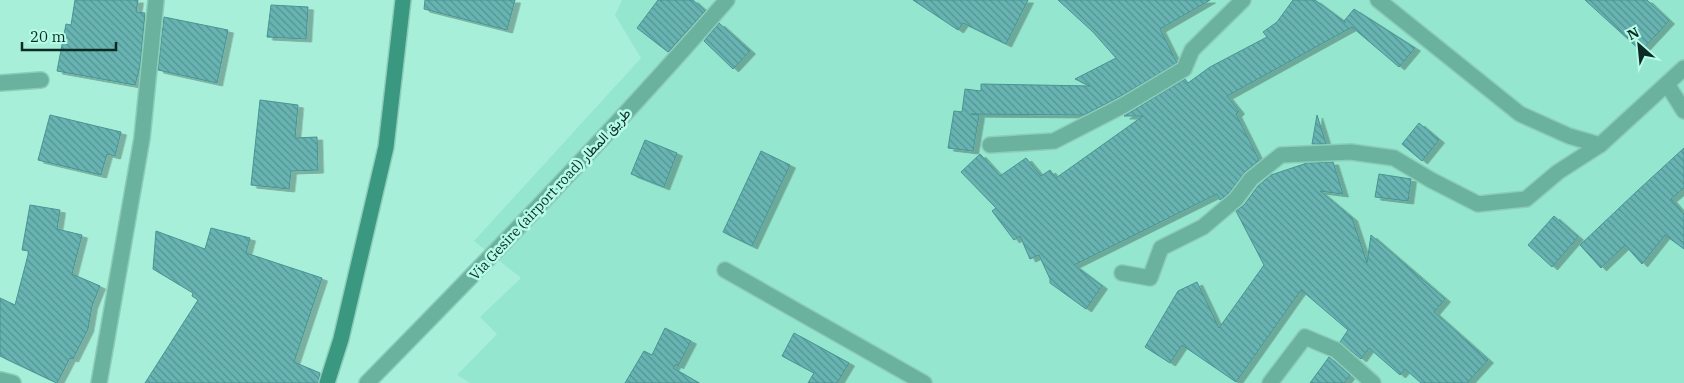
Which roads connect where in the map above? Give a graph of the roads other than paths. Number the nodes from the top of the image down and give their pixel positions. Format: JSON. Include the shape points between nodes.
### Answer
{"nodes":[{"id":1,"x":156,"y":0,"type":"edge"},
{"id":2,"x":404,"y":0,"type":"edge"},
{"id":3,"x":727,"y":0,"type":"edge"},
{"id":4,"x":1243,"y":0,"type":"edge"},
{"id":5,"x":1378,"y":0,"type":"edge"},
{"id":6,"x":1684,"y":68,"type":"edge"},
{"id":7,"x":40,"y":80,"type":"dead end"},
{"id":8,"x":0,"y":83,"type":"edge"},
{"id":9,"x":1667,"y":84,"type":"junction"},
{"id":10,"x":1684,"y":111,"type":"edge"},
{"id":11,"x":990,"y":145,"type":"dead end"},
{"id":12,"x":1600,"y":145,"type":"junction"},
{"id":13,"x":725,"y":270,"type":"dead end"},
{"id":14,"x":1122,"y":272,"type":"dead end"},
{"id":15,"x":0,"y":382,"type":"edge"},
{"id":16,"x":13,"y":383,"type":"edge"},
{"id":17,"x":98,"y":383,"type":"edge"},
{"id":18,"x":327,"y":383,"type":"edge"},
{"id":19,"x":367,"y":383,"type":"edge"},
{"id":20,"x":924,"y":383,"type":"edge"},
{"id":21,"x":1270,"y":383,"type":"edge"},
{"id":22,"x":1373,"y":383,"type":"edge"}],
"edges":[{"from":1,"to":17,"type":"street","via":[[142,138]]},
{"from":2,"to":18,"type":"main road","via":[[386,147],[341,339]]},
{"from":3,"to":19,"type":"street","name":"Via Gesire (airport road) طريق المطار","via":[[489,260]]},
{"from":4,"to":11,"type":"street","via":[[1192,50],[1184,69],[1124,105],[1054,141]]},
{"from":5,"to":12,"type":"street","via":[[1520,114],[1569,136]]},
{"from":6,"to":9,"type":"street"},
{"from":7,"to":8,"type":"street"},
{"from":9,"to":10,"type":"street"},
{"from":9,"to":12,"type":"street"},
{"from":12,"to":14,"type":"street","via":[[1558,172],[1526,199],[1478,204],[1394,158],[1351,152],[1281,155],[1203,228],[1161,248],[1150,278]]},
{"from":13,"to":20,"type":"street"},
{"from":15,"to":16,"type":"street"},
{"from":21,"to":22,"type":"street","via":[[1305,337],[1336,350]]}]}
